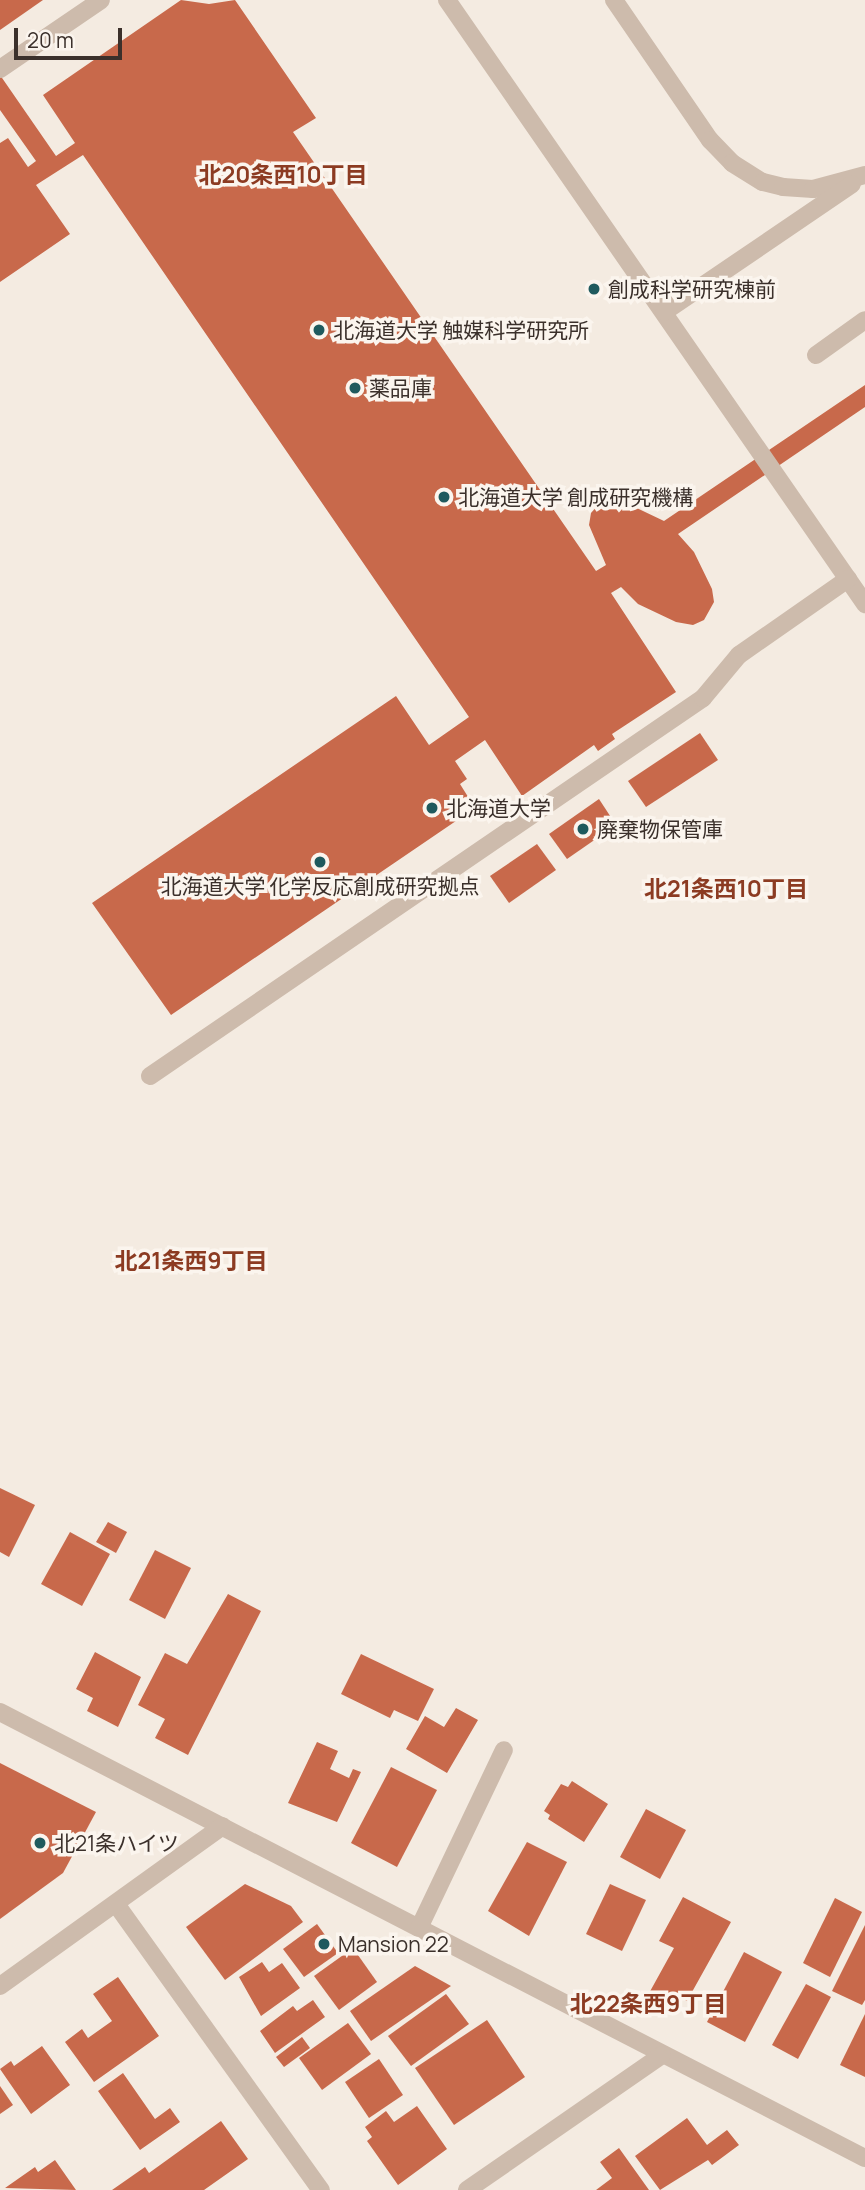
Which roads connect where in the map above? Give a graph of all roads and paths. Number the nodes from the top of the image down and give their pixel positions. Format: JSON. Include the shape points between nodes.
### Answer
{"nodes":[{"id":1,"x":101,"y":0,"type":"edge"},
{"id":2,"x":447,"y":0,"type":"edge"},
{"id":3,"x":614,"y":0,"type":"edge"},
{"id":4,"x":0,"y":69,"type":"edge"},
{"id":5,"x":863,"y":176,"type":"edge"},
{"id":6,"x":664,"y":312,"type":"junction"},
{"id":7,"x":865,"y":320,"type":"edge"},
{"id":8,"x":817,"y":355,"type":"dead end"},
{"id":9,"x":848,"y":579,"type":"junction"},
{"id":10,"x":865,"y":604,"type":"edge"},
{"id":11,"x":150,"y":1076,"type":"dead end"},
{"id":12,"x":0,"y":1712,"type":"edge"},
{"id":13,"x":504,"y":1750,"type":"dead end"},
{"id":14,"x":223,"y":1826,"type":"junction"},
{"id":15,"x":116,"y":1904,"type":"junction"},
{"id":16,"x":419,"y":1928,"type":"junction"},
{"id":17,"x":0,"y":1986,"type":"edge"},
{"id":18,"x":662,"y":2055,"type":"junction"},
{"id":19,"x":865,"y":2158,"type":"edge"},
{"id":20,"x":321,"y":2190,"type":"edge"},
{"id":21,"x":467,"y":2190,"type":"edge"}],
"edges":[{"from":1,"to":4,"type":"street"},
{"from":2,"to":6,"type":"street"},
{"from":3,"to":5,"type":"street","via":[[710,140],[732,163],[763,183],[783,187],[813,189]]},
{"from":5,"to":6,"type":"street"},
{"from":6,"to":9,"type":"street"},
{"from":7,"to":8,"type":"street"},
{"from":9,"to":10,"type":"street"},
{"from":9,"to":11,"type":"street","via":[[739,655],[703,698]]},
{"from":12,"to":14,"type":"street"},
{"from":13,"to":16,"type":"street"},
{"from":14,"to":15,"type":"street"},
{"from":14,"to":16,"type":"street"},
{"from":15,"to":17,"type":"street"},
{"from":15,"to":20,"type":"street"},
{"from":16,"to":18,"type":"street"},
{"from":18,"to":19,"type":"street"},
{"from":18,"to":21,"type":"street"}]}
